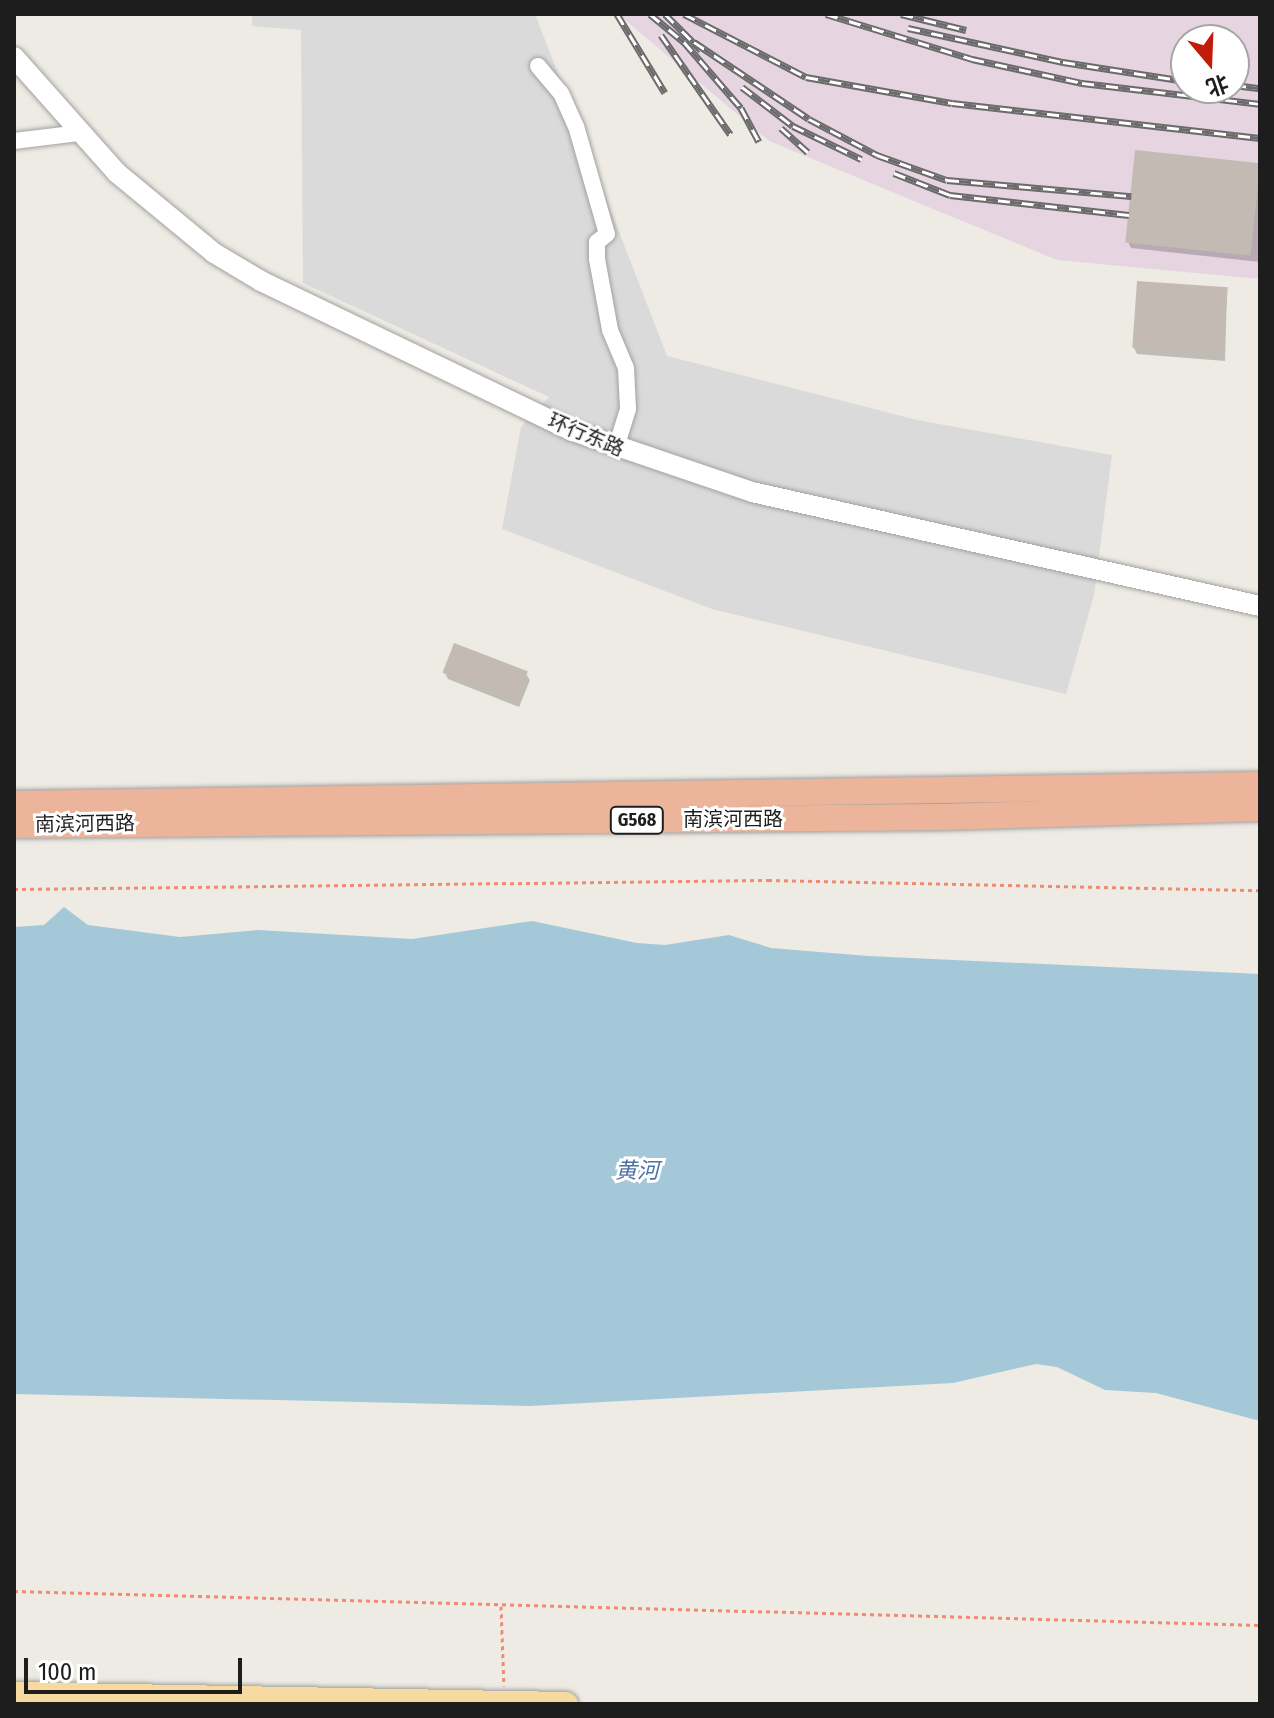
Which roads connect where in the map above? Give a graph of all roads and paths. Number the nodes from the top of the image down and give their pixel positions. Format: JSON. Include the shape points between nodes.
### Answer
{"nodes":[{"id":1,"x":14,"y":57,"type":"edge"},
{"id":2,"x":538,"y":66,"type":"dead end"},
{"id":3,"x":79,"y":133,"type":"junction"},
{"id":4,"x":14,"y":141,"type":"edge"},
{"id":5,"x":616,"y":448,"type":"junction"},
{"id":6,"x":1260,"y":606,"type":"edge"},
{"id":7,"x":1260,"y":785,"type":"edge"},
{"id":8,"x":14,"y":804,"type":"edge"},
{"id":9,"x":1260,"y":808,"type":"edge"},
{"id":10,"x":14,"y":825,"type":"edge"},
{"id":11,"x":14,"y":889,"type":"edge"},
{"id":12,"x":1260,"y":890,"type":"edge"},
{"id":13,"x":14,"y":1591,"type":"edge"},
{"id":14,"x":501,"y":1606,"type":"junction"},
{"id":15,"x":1260,"y":1625,"type":"edge"},
{"id":16,"x":14,"y":1694,"type":"edge"},
{"id":17,"x":505,"y":1703,"type":"edge"},
{"id":18,"x":566,"y":1704,"type":"edge"}],
"edges":[{"from":1,"to":3,"type":"street","name":"环行东路"},
{"from":2,"to":5,"type":"street","via":[[561,93],[576,126],[607,234],[597,242],[597,259],[610,330],[626,368],[628,409]]},
{"from":3,"to":4,"type":"street"},
{"from":3,"to":5,"type":"street","name":"环行东路","via":[[175,225],[261,281]]},
{"from":5,"to":6,"type":"street","name":"环行东路","via":[[752,492]]},
{"from":7,"to":8,"type":"highway","name":"南滨河西路","number":"G568"},
{"from":9,"to":10,"type":"highway","name":"南滨河西路","number":"G568","via":[[942,817]]},
{"from":11,"to":12,"type":"path","via":[[768,880]]},
{"from":13,"to":14,"type":"path"},
{"from":14,"to":15,"type":"path"},
{"from":14,"to":17,"type":"path"},
{"from":16,"to":17,"type":"main road"},
{"from":17,"to":18,"type":"main road"}]}
